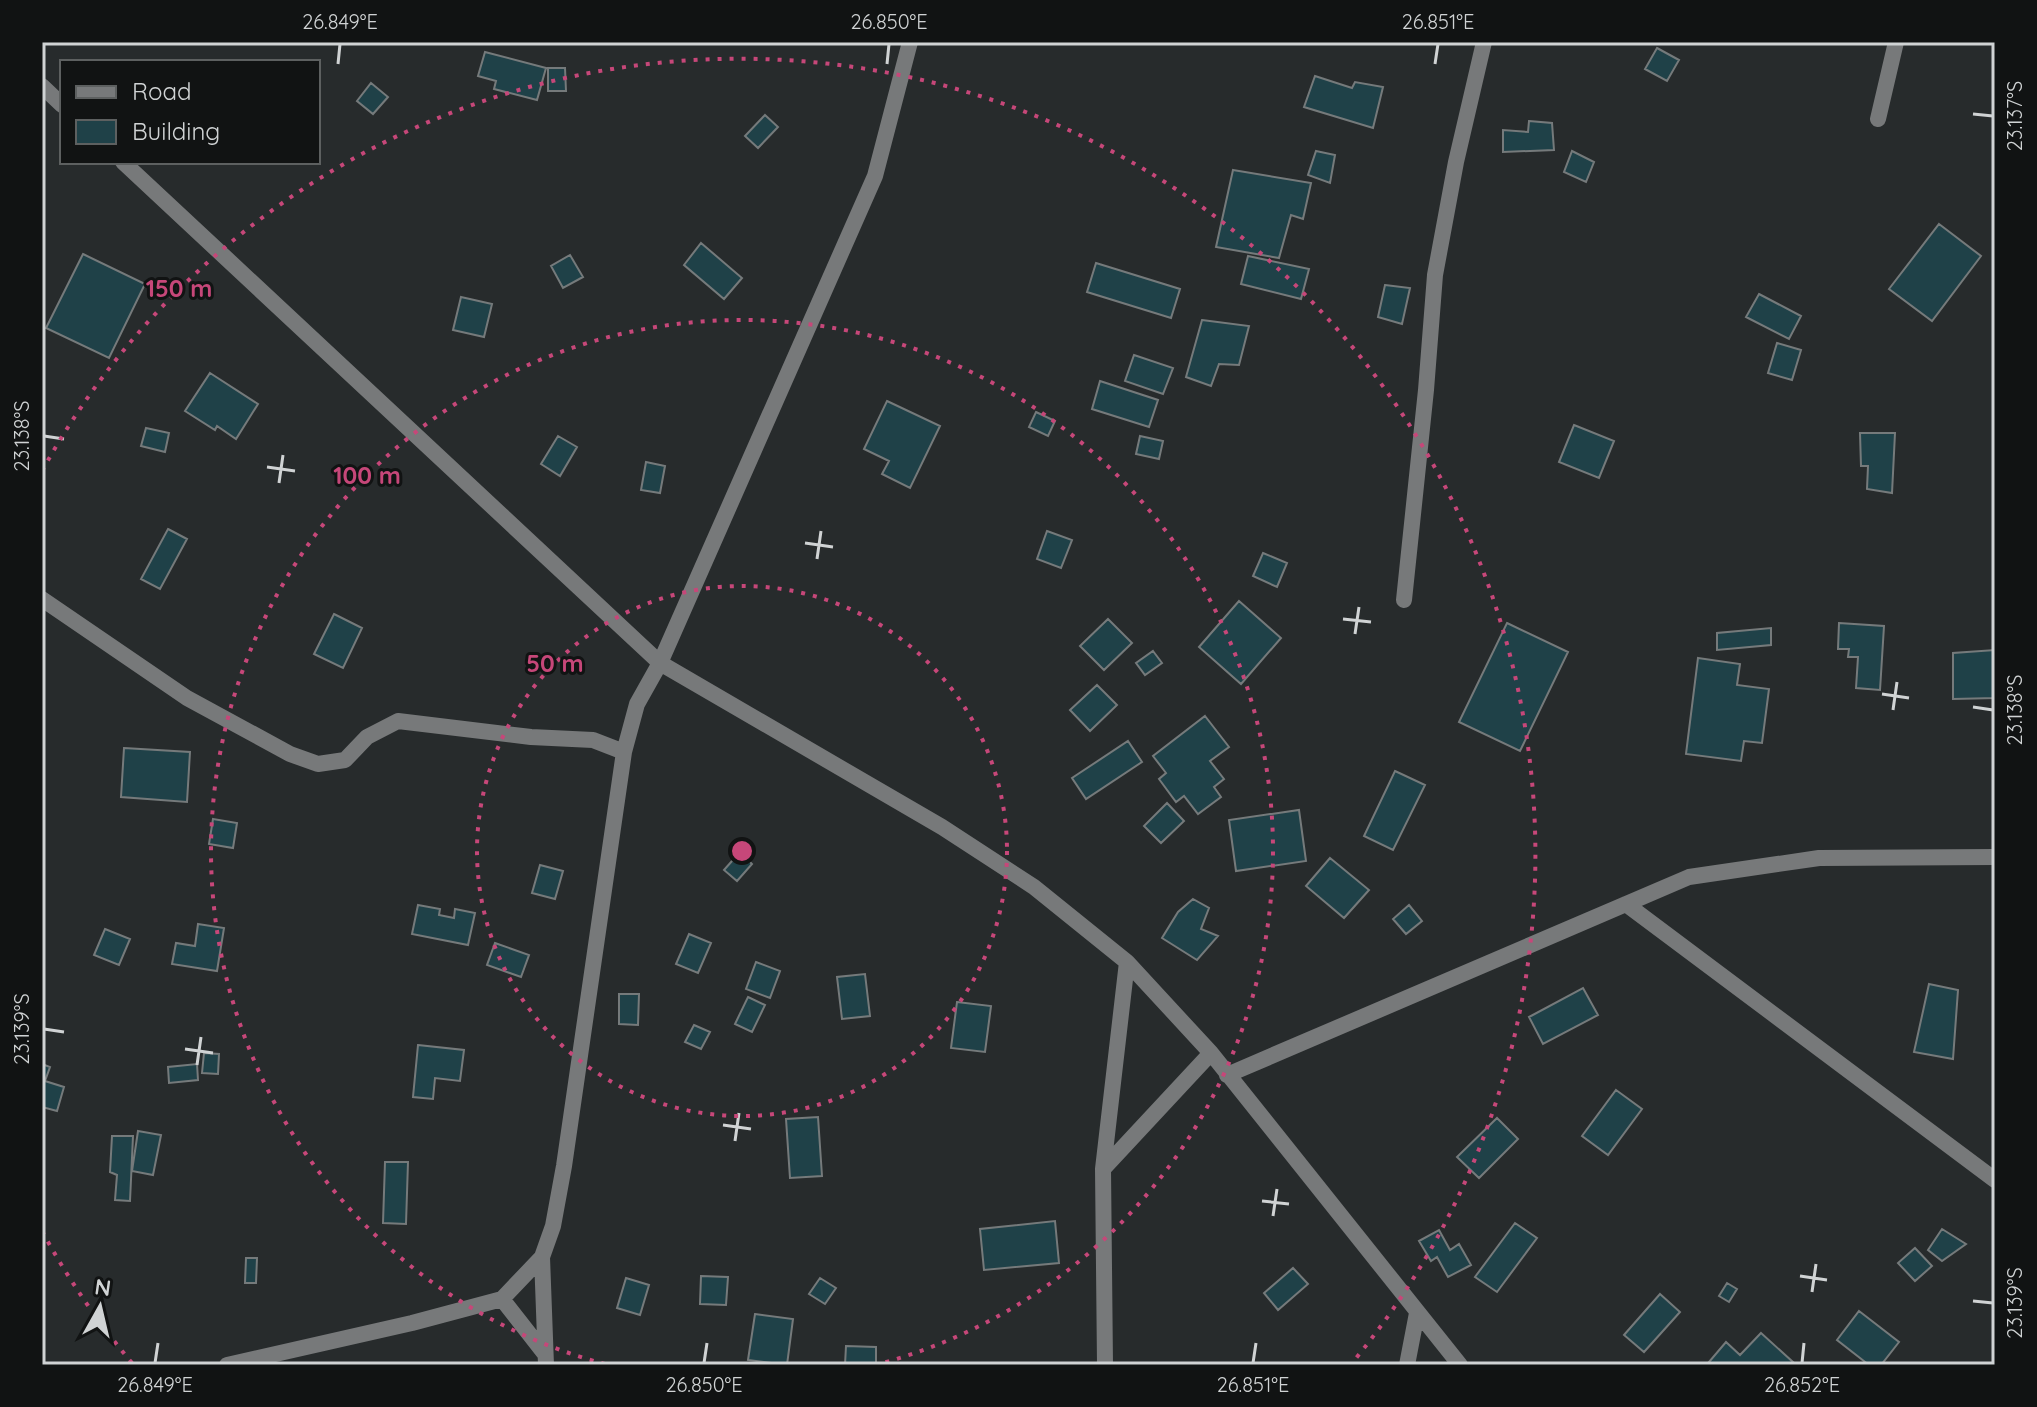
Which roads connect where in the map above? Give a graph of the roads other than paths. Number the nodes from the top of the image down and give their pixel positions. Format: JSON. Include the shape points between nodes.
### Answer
{"nodes":[{"id":1,"x":910,"y":42,"type":"edge"},
{"id":2,"x":1484,"y":42,"type":"edge"},
{"id":3,"x":1896,"y":42,"type":"edge"},
{"id":4,"x":42,"y":86,"type":"edge"},
{"id":5,"x":60,"y":103,"type":"edge"},
{"id":6,"x":1878,"y":119,"type":"dead end"},
{"id":7,"x":125,"y":164,"type":"edge"},
{"id":8,"x":42,"y":599,"type":"edge"},
{"id":9,"x":1404,"y":600,"type":"dead end"},
{"id":10,"x":660,"y":663,"type":"junction"},
{"id":11,"x":624,"y":752,"type":"junction"},
{"id":12,"x":1995,"y":857,"type":"edge"},
{"id":13,"x":1626,"y":904,"type":"junction"},
{"id":14,"x":1127,"y":962,"type":"junction"},
{"id":15,"x":1211,"y":1053,"type":"junction"},
{"id":16,"x":1227,"y":1075,"type":"junction"},
{"id":17,"x":1103,"y":1169,"type":"junction"},
{"id":18,"x":1995,"y":1180,"type":"edge"},
{"id":19,"x":542,"y":1257,"type":"junction"},
{"id":20,"x":502,"y":1299,"type":"junction"},
{"id":21,"x":1417,"y":1313,"type":"junction"},
{"id":22,"x":546,"y":1360,"type":"edge"},
{"id":23,"x":227,"y":1365,"type":"edge"},
{"id":24,"x":1105,"y":1365,"type":"edge"},
{"id":25,"x":1407,"y":1365,"type":"edge"},
{"id":26,"x":1460,"y":1365,"type":"edge"}],
"edges":[{"from":1,"to":10,"type":"street","via":[[875,176]]},
{"from":2,"to":9,"type":"street","via":[[1435,275]]},
{"from":3,"to":6,"type":"street"},
{"from":4,"to":5,"type":"street"},
{"from":7,"to":10,"type":"street"},
{"from":8,"to":11,"type":"street","via":[[187,698],[318,764],[345,760],[367,737],[398,721],[593,740]]},
{"from":10,"to":11,"type":"street","via":[[637,704]]},
{"from":10,"to":14,"type":"street","via":[[942,827],[1034,887]]},
{"from":11,"to":19,"type":"street","via":[[564,1166]]},
{"from":12,"to":13,"type":"street","via":[[1819,858],[1689,877]]},
{"from":13,"to":16,"type":"street"},
{"from":13,"to":18,"type":"street"},
{"from":14,"to":15,"type":"street"},
{"from":14,"to":17,"type":"street"},
{"from":15,"to":16,"type":"street"},
{"from":15,"to":17,"type":"street"},
{"from":16,"to":21,"type":"street"},
{"from":17,"to":24,"type":"street"},
{"from":19,"to":20,"type":"street"},
{"from":19,"to":22,"type":"street"},
{"from":20,"to":22,"type":"street"},
{"from":20,"to":23,"type":"street"},
{"from":21,"to":25,"type":"street"},
{"from":21,"to":26,"type":"street"}]}
